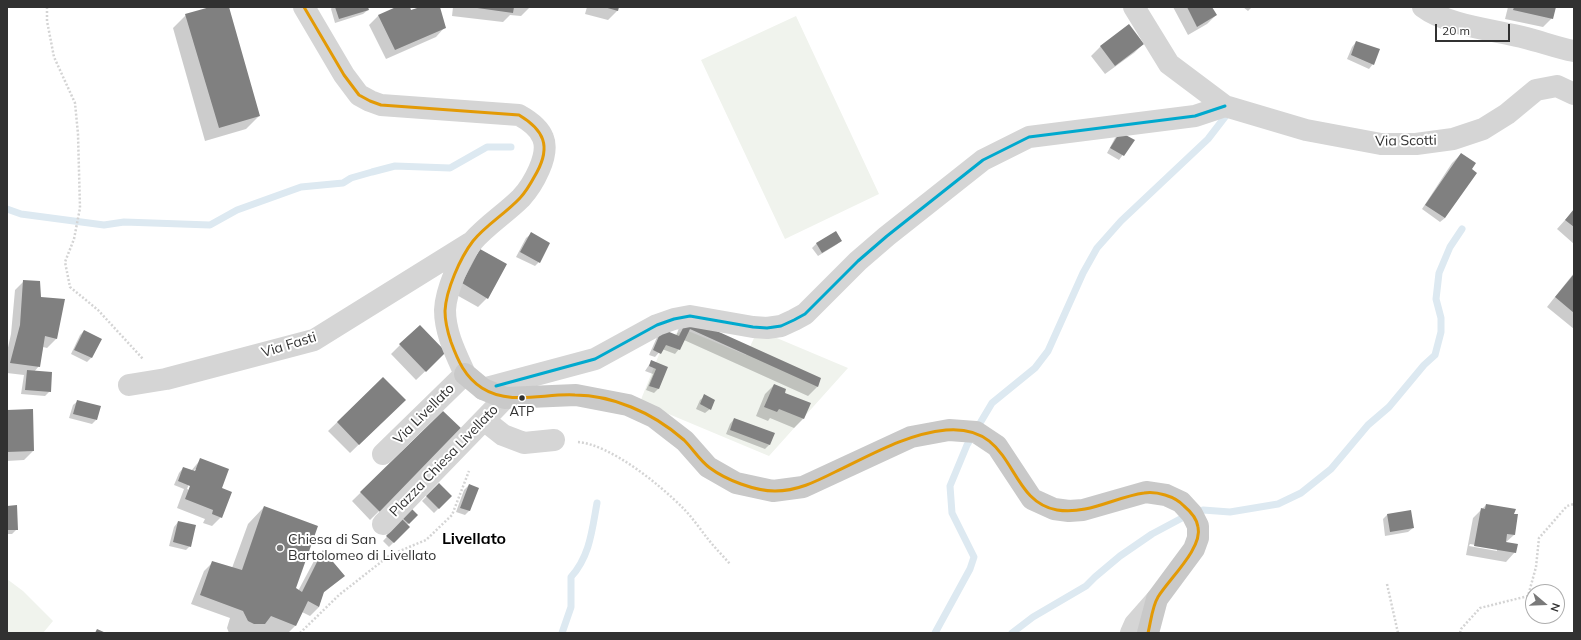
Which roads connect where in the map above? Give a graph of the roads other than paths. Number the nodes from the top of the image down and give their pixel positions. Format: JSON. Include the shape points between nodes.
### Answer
{"nodes":[{"id":1,"x":304,"y":7,"type":"edge"},
{"id":2,"x":1134,"y":7,"type":"edge"},
{"id":3,"x":1423,"y":7,"type":"edge"},
{"id":4,"x":1574,"y":51,"type":"edge"},
{"id":5,"x":1574,"y":94,"type":"edge"},
{"id":6,"x":1225,"y":106,"type":"junction"},
{"id":7,"x":473,"y":241,"type":"junction"},
{"id":8,"x":465,"y":374,"type":"junction"},
{"id":9,"x":129,"y":385,"type":"dead end"},
{"id":10,"x":483,"y":389,"type":"junction"},
{"id":11,"x":505,"y":398,"type":"junction"},
{"id":12,"x":484,"y":420,"type":"junction"},
{"id":13,"x":554,"y":440,"type":"road end"},
{"id":14,"x":383,"y":454,"type":"dead end"},
{"id":15,"x":383,"y":524,"type":"dead end"},
{"id":16,"x":1156,"y":599,"type":"junction"},
{"id":17,"x":1131,"y":633,"type":"edge"},
{"id":18,"x":1148,"y":633,"type":"edge"}],
"edges":[{"from":1,"to":7,"type":"street","name":"Via Livellato","via":[[344,75],[359,95],[370,101],[381,105],[519,115],[529,121],[543,137],[545,150],[532,182],[521,197]]},
{"from":2,"to":6,"type":"street","via":[[1169,64]]},
{"from":3,"to":4,"type":"street","via":[[1447,19]]},
{"from":5,"to":6,"type":"street","name":"Via Scotti","via":[[1557,86],[1536,90],[1507,114],[1483,129],[1453,139],[1416,144],[1381,144],[1306,130]]},
{"from":6,"to":10,"type":"street","via":[[1196,116],[1029,137],[983,160],[886,236],[805,314],[781,326],[753,327],[690,316],[674,319],[595,359]]},
{"from":7,"to":8,"type":"street","name":"Via Livellato","via":[[457,268],[445,310],[448,333]]},
{"from":7,"to":9,"type":"street","name":"Via Fasti","via":[[314,340],[159,380]]},
{"from":8,"to":10,"type":"main road","name":"Via Livellato"},
{"from":8,"to":14,"type":"street","name":"Via Livellato"},
{"from":10,"to":11,"type":"main road","name":"Via Livellato"},
{"from":11,"to":12,"type":"street","name":"PIazza Chiesa Livellato"},
{"from":11,"to":16,"type":"main road","name":"Via Livellato","via":[[576,395],[628,406],[654,417],[684,441],[708,467],[736,483],[773,491],[803,487],[911,437],[949,430],[976,432],[997,446],[1032,499],[1054,509],[1083,510],[1146,492],[1166,495],[1181,502],[1192,514],[1198,526],[1198,538],[1194,549]]},
{"from":12,"to":13,"type":"street","via":[[503,435],[524,443]]},
{"from":12,"to":15,"type":"street","name":"PIazza Chiesa Livellato"},
{"from":16,"to":17,"type":"street","via":[[1135,624]]},
{"from":16,"to":18,"type":"main road","name":"Via Livellato"}]}
